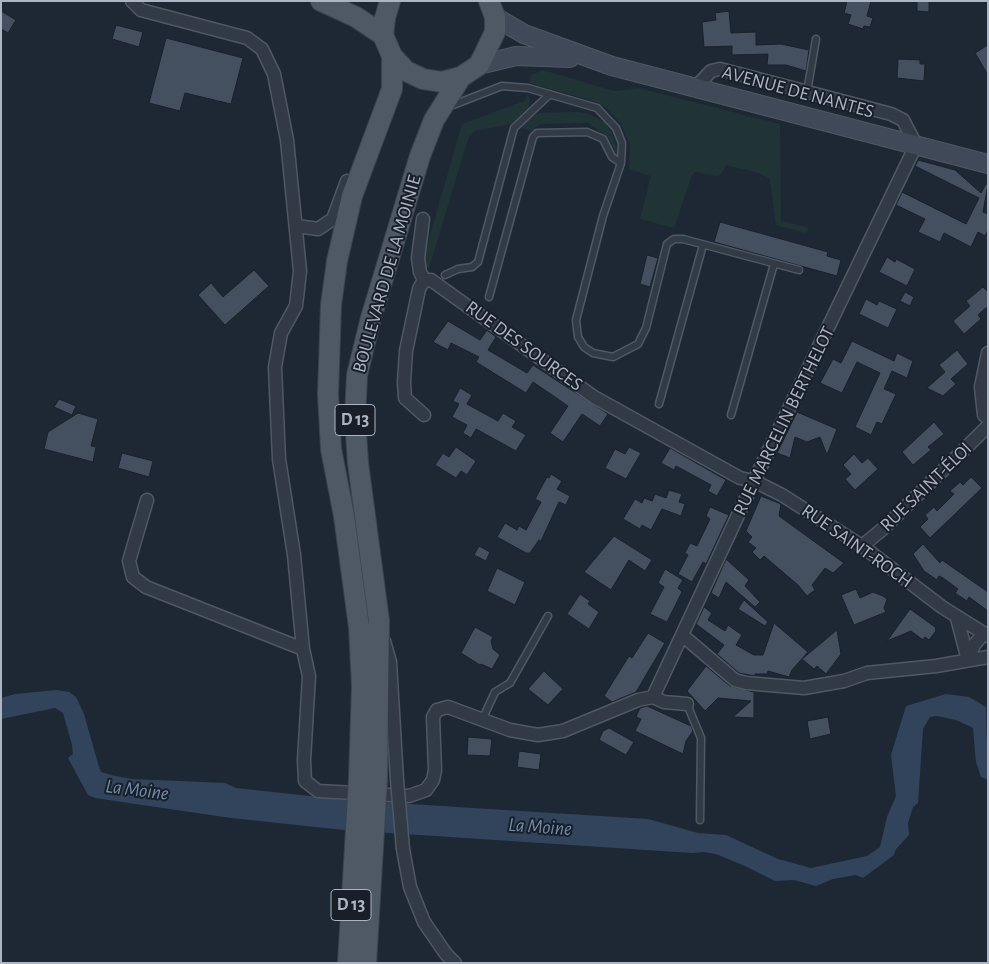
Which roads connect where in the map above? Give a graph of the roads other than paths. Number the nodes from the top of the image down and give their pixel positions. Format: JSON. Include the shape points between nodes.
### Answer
{"nodes":[{"id":1,"x":132,"y":1,"type":"edge"},
{"id":2,"x":321,"y":1,"type":"edge"},
{"id":3,"x":390,"y":1,"type":"edge"},
{"id":4,"x":492,"y":9,"type":"edge"},
{"id":5,"x":383,"y":35,"type":"junction"},
{"id":6,"x":816,"y":39,"type":"dead end"},
{"id":7,"x":392,"y":56,"type":"junction"},
{"id":8,"x":598,"y":61,"type":"junction"},
{"id":9,"x":480,"y":65,"type":"junction"},
{"id":10,"x":461,"y":77,"type":"junction"},
{"id":11,"x":696,"y":88,"type":"junction"},
{"id":12,"x":807,"y":92,"type":"junction"},
{"id":13,"x":550,"y":94,"type":"junction"},
{"id":14,"x":446,"y":100,"type":"junction"},
{"id":15,"x":374,"y":136,"type":"junction"},
{"id":16,"x":916,"y":145,"type":"junction"},
{"id":17,"x":621,"y":163,"type":"junction"},
{"id":18,"x":988,"y":164,"type":"edge"},
{"id":19,"x":423,"y":219,"type":"dead end"},
{"id":20,"x":297,"y":226,"type":"junction"},
{"id":21,"x":703,"y":245,"type":"junction"},
{"id":22,"x":774,"y":264,"type":"junction"},
{"id":23,"x":799,"y":270,"type":"dead end"},
{"id":24,"x":444,"y":275,"type":"dead end"},
{"id":25,"x":424,"y":280,"type":"junction"},
{"id":26,"x":489,"y":297,"type":"dead end"},
{"id":27,"x":988,"y":352,"type":"edge"},
{"id":28,"x":660,"y":404,"type":"dead end"},
{"id":29,"x":424,"y":415,"type":"dead end"},
{"id":30,"x":731,"y":415,"type":"dead end"},
{"id":31,"x":988,"y":419,"type":"edge"},
{"id":32,"x":988,"y":426,"type":"edge"},
{"id":33,"x":754,"y":481,"type":"junction"},
{"id":34,"x":147,"y":500,"type":"dead end"},
{"id":35,"x":862,"y":546,"type":"junction"},
{"id":36,"x":548,"y":616,"type":"dead end"},
{"id":37,"x":957,"y":618,"type":"junction"},
{"id":38,"x":379,"y":621,"type":"junction"},
{"id":39,"x":682,"y":634,"type":"junction"},
{"id":40,"x":986,"y":635,"type":"edge"},
{"id":41,"x":303,"y":649,"type":"junction"},
{"id":42,"x":988,"y":657,"type":"edge"},
{"id":43,"x":968,"y":660,"type":"junction"},
{"id":44,"x":653,"y":697,"type":"junction"},
{"id":45,"x":687,"y":704,"type":"joint"},
{"id":46,"x":482,"y":720,"type":"junction"},
{"id":47,"x":368,"y":779,"type":"junction"},
{"id":48,"x":700,"y":820,"type":"dead end"},
{"id":49,"x":364,"y":847,"type":"junction"},
{"id":50,"x":348,"y":963,"type":"edge"},
{"id":51,"x":366,"y":963,"type":"edge"},
{"id":52,"x":456,"y":963,"type":"edge"}],
"edges":[{"from":1,"to":20,"type":"street","via":[[141,10],[247,38],[262,49],[274,74],[287,140]]},
{"from":2,"to":5,"type":"main road","via":[[356,17]]},
{"from":3,"to":5,"type":"main road"},
{"from":4,"to":8,"type":"main road","name":"AVENUE DE NANTES","via":[[524,34]]},
{"from":4,"to":9,"type":"main road","via":[[495,32]]},
{"from":5,"to":7,"type":"main road"},
{"from":6,"to":12,"type":"lane"},
{"from":7,"to":10,"type":"main road","via":[[406,71],[423,79],[442,82]]},
{"from":7,"to":15,"type":"main road","name":"BOULEVARD DE LA MOINIE","number":"D 13","via":[[392,89]]},
{"from":8,"to":9,"type":"main road","name":"AVENUE DE NANTES","via":[[516,56]]},
{"from":8,"to":11,"type":"main road","name":"AVENUE DE NANTES"},
{"from":9,"to":10,"type":"main road"},
{"from":10,"to":14,"type":"main road","name":"BOULEVARD DE LA MOINIE","number":"D 13"},
{"from":11,"to":12,"type":"street","via":[[711,71],[720,69]]},
{"from":11,"to":16,"type":"main road","name":"AVENUE DE NANTES"},
{"from":12,"to":16,"type":"street","via":[[891,114],[903,120]]},
{"from":13,"to":14,"type":"lane","via":[[502,86],[453,105]]},
{"from":13,"to":17,"type":"lane","via":[[597,108],[606,116],[622,143]]},
{"from":13,"to":24,"type":"lane","via":[[514,128],[478,262],[472,267]]},
{"from":14,"to":38,"type":"main road","name":"BOULEVARD DE LA MOINIE","number":"D 13","via":[[420,156],[357,375],[358,463]]},
{"from":15,"to":20,"type":"street","via":[[357,156],[333,219],[318,229]]},
{"from":15,"to":47,"type":"main road","name":"BOULEVARD DE LA MOINIE","number":"D 13","via":[[352,196],[337,261],[331,305],[328,394],[331,449],[359,628]]},
{"from":16,"to":18,"type":"main road","name":"AVENUE DE NANTES"},
{"from":16,"to":33,"type":"street","name":"RUE MARCELIN BERTHELOT"},
{"from":17,"to":21,"type":"lane","via":[[603,216],[576,320],[578,337],[584,347],[599,355],[613,357],[638,344],[646,328],[667,244],[674,239]]},
{"from":17,"to":26,"type":"lane","via":[[612,157],[603,138],[587,132],[537,133],[533,137]]},
{"from":19,"to":25,"type":"street","via":[[418,258]]},
{"from":20,"to":41,"type":"street","via":[[300,271],[296,306],[281,333],[275,367],[279,459],[294,555]]},
{"from":21,"to":22,"type":"lane"},
{"from":21,"to":28,"type":"lane"},
{"from":22,"to":23,"type":"lane"},
{"from":22,"to":30,"type":"lane"},
{"from":25,"to":29,"type":"street","via":[[419,289],[406,351],[404,382],[405,398]]},
{"from":25,"to":33,"type":"street","name":"RUE DES SOURCES","via":[[436,281],[594,396],[740,478]]},
{"from":27,"to":31,"type":"street","via":[[981,387],[984,415]]},
{"from":32,"to":35,"type":"street","name":"RUE SAINT-ÉLOI"},
{"from":33,"to":35,"type":"street","name":"RUE SAINT-ROCH"},
{"from":33,"to":39,"type":"street","name":"RUE MARCELIN BERTHELOT"},
{"from":34,"to":41,"type":"street","via":[[129,561],[133,578],[146,587]]},
{"from":35,"to":37,"type":"street","name":"RUE SAINT-ROCH"},
{"from":36,"to":46,"type":"lane","via":[[510,683],[495,692]]},
{"from":37,"to":40,"type":"street","name":"RUE SAINT-ROCH"},
{"from":37,"to":43,"type":"street"},
{"from":38,"to":47,"type":"main road","name":"BOULEVARD DE LA MOINIE","number":"D 13"},
{"from":38,"to":52,"type":"street","bridge":true,"via":[[390,662],[403,849],[410,887],[424,922]]},
{"from":39,"to":43,"type":"street","via":[[735,680],[757,685],[804,688],[867,673]]},
{"from":39,"to":44,"type":"street","name":"RUE MARCELIN BERTHELOT"},
{"from":40,"to":43,"type":"street","name":"RUE SAINT-ROCH","via":[[974,645]]},
{"from":41,"to":46,"type":"street","via":[[309,676],[305,781],[318,790],[409,796],[426,790],[435,770],[433,717],[438,710],[448,707]]},
{"from":42,"to":43,"type":"street"},
{"from":44,"to":45,"type":"street","via":[[664,702]]},
{"from":44,"to":46,"type":"street","via":[[563,731],[538,735]]},
{"from":45,"to":48,"type":"lane","via":[[701,738]]},
{"from":47,"to":49,"type":"main road","number":"D 13","bridge":true},
{"from":49,"to":50,"type":"main road","number":"D 13"},
{"from":49,"to":51,"type":"main road","number":"D 13"}]}
